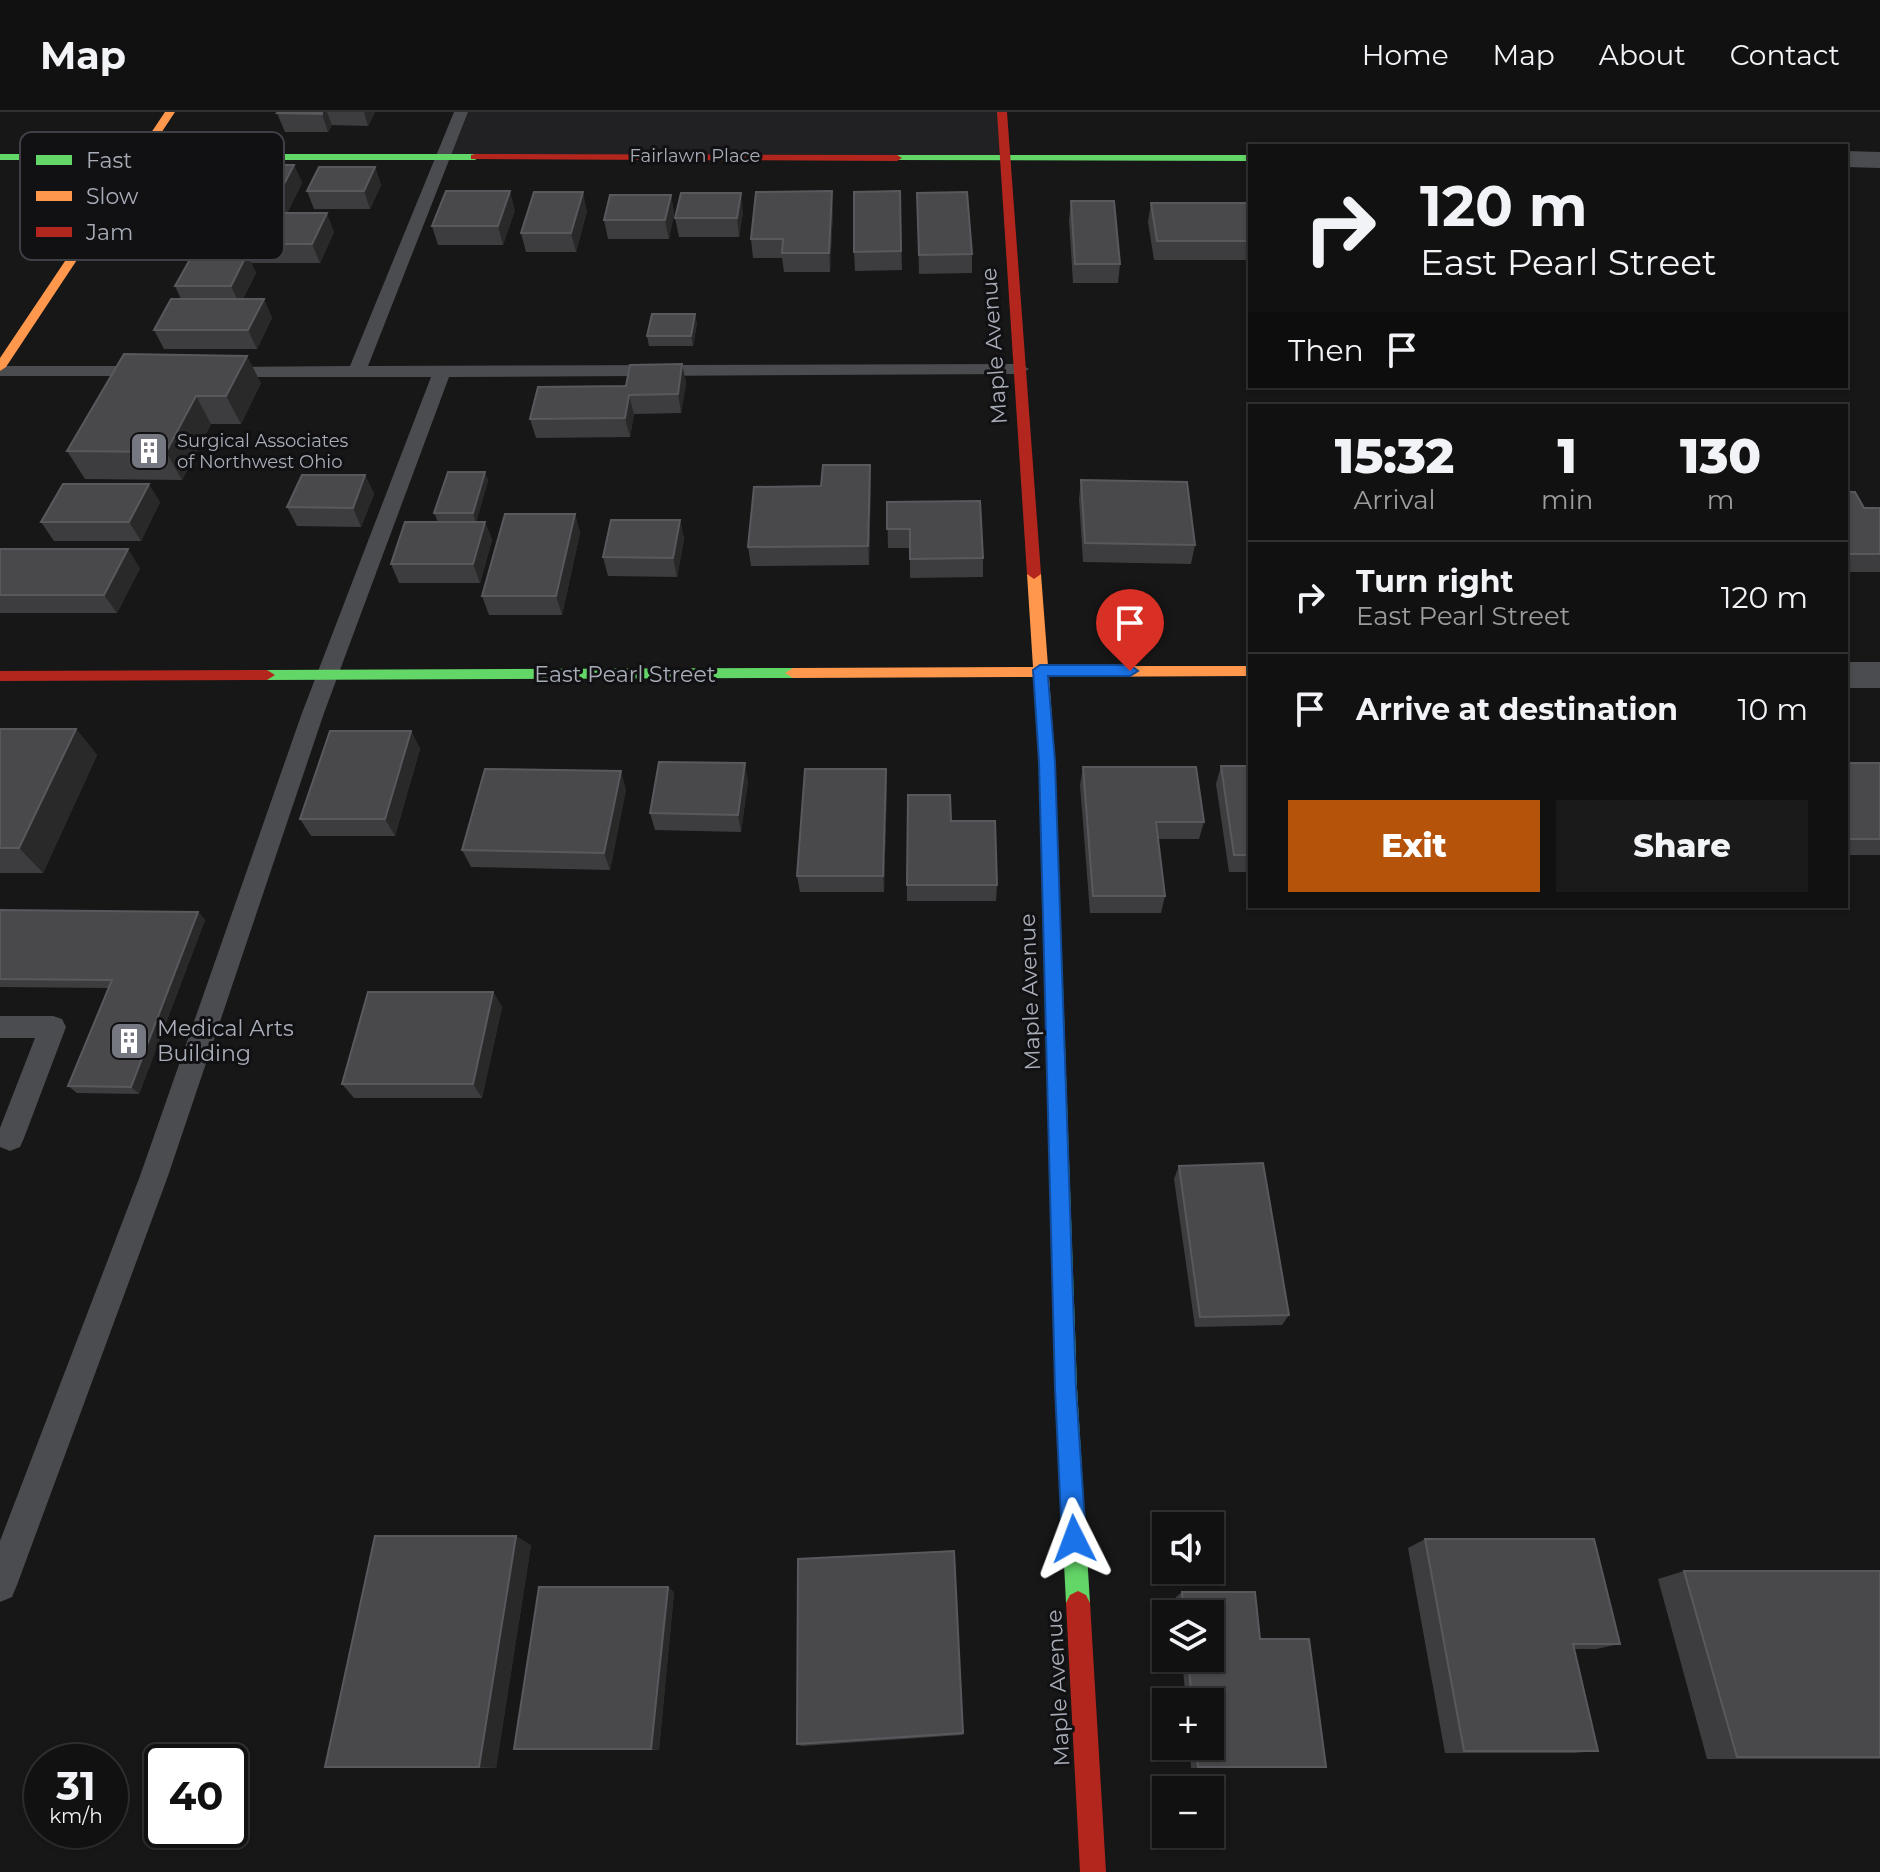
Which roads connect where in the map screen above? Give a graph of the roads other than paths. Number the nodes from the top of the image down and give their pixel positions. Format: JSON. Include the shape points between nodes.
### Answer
{"nodes":[{"id":1,"x":170,"y":112,"type":"edge"},
{"id":2,"x":461,"y":112,"type":"edge"},
{"id":3,"x":1002,"y":112,"type":"edge"},
{"id":4,"x":156,"y":132,"type":"edge"},
{"id":5,"x":284,"y":156,"type":"edge"},
{"id":6,"x":441,"y":156,"type":"junction"},
{"id":7,"x":0,"y":157,"type":"edge"},
{"id":8,"x":20,"y":157,"type":"edge"},
{"id":9,"x":1004,"y":157,"type":"junction"},
{"id":10,"x":1248,"y":158,"type":"edge"},
{"id":11,"x":1848,"y":159,"type":"edge"},
{"id":12,"x":1880,"y":160,"type":"edge"},
{"id":13,"x":72,"y":260,"type":"edge"},
{"id":14,"x":0,"y":369,"type":"edge"},
{"id":15,"x":1020,"y":369,"type":"junction"},
{"id":16,"x":174,"y":371,"type":"edge"},
{"id":17,"x":205,"y":372,"type":"edge"},
{"id":18,"x":357,"y":372,"type":"junction"},
{"id":19,"x":441,"y":373,"type":"junction"},
{"id":20,"x":1040,"y":670,"type":"junction"},
{"id":21,"x":1248,"y":671,"type":"edge"},
{"id":22,"x":327,"y":675,"type":"junction"},
{"id":23,"x":1848,"y":675,"type":"edge"},
{"id":24,"x":1880,"y":675,"type":"edge"},
{"id":25,"x":0,"y":676,"type":"edge"},
{"id":26,"x":0,"y":1027,"type":"edge"},
{"id":27,"x":10,"y":1138,"type":"dead end"},
{"id":28,"x":0,"y":1585,"type":"edge"},
{"id":29,"x":1093,"y":1872,"type":"edge"}],
"edges":[{"from":1,"to":4,"type":"street"},
{"from":2,"to":6,"type":"lane"},
{"from":3,"to":9,"type":"street","name":"Maple Avenue"},
{"from":5,"to":6,"type":"street","name":"Fairlawn Place"},
{"from":6,"to":9,"type":"street","name":"Fairlawn Place"},
{"from":6,"to":18,"type":"lane"},
{"from":7,"to":8,"type":"street","name":"Fairlawn Place"},
{"from":9,"to":10,"type":"street","name":"Fairlawn Place"},
{"from":9,"to":15,"type":"street","name":"Maple Avenue"},
{"from":11,"to":12,"type":"street"},
{"from":13,"to":14,"type":"street"},
{"from":14,"to":16,"type":"lane"},
{"from":15,"to":19,"type":"lane"},
{"from":15,"to":20,"type":"street","name":"Maple Avenue"},
{"from":17,"to":18,"type":"lane"},
{"from":18,"to":19,"type":"lane"},
{"from":19,"to":22,"type":"lane"},
{"from":20,"to":21,"type":"street","name":"East Pearl Street"},
{"from":20,"to":22,"type":"street","name":"East Pearl Street"},
{"from":20,"to":29,"type":"street","name":"Maple Avenue","via":[[1066,1388]]},
{"from":22,"to":25,"type":"street","name":"East Pearl Street"},
{"from":22,"to":28,"type":"lane","via":[[154,1176]]},
{"from":23,"to":24,"type":"street"},
{"from":26,"to":27,"type":"lane","via":[[53,1027]]}]}
